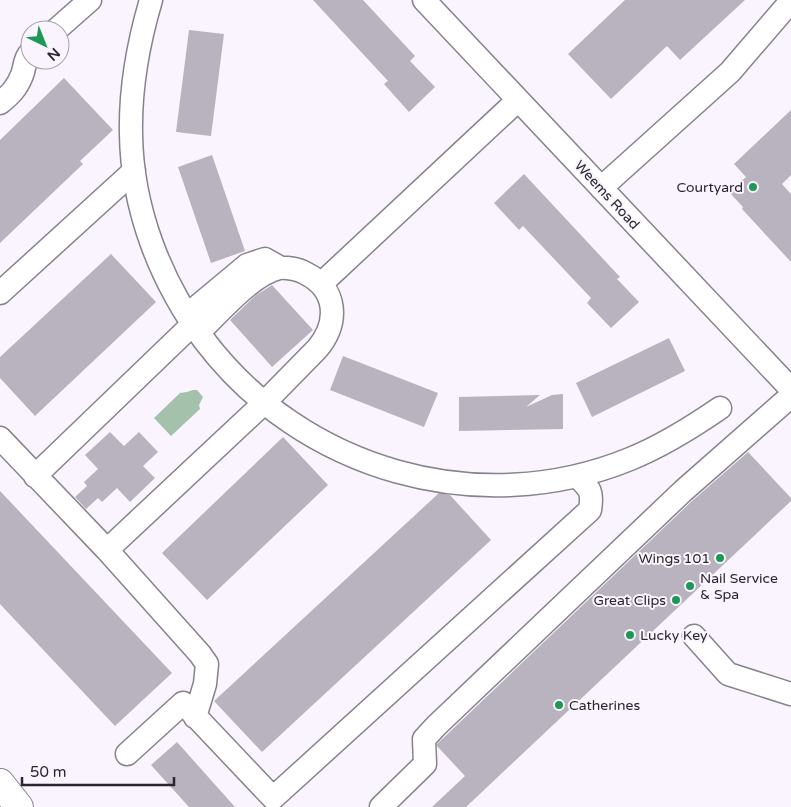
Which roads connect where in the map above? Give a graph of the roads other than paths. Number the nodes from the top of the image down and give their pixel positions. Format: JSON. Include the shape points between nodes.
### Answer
{"nodes":[{"id":1,"x":90,"y":0,"type":"edge"},
{"id":2,"x":151,"y":0,"type":"edge"},
{"id":3,"x":424,"y":0,"type":"edge"},
{"id":4,"x":791,"y":1,"type":"edge"},
{"id":5,"x":67,"y":20,"type":"edge"},
{"id":6,"x":23,"y":70,"type":"edge"},
{"id":7,"x":518,"y":100,"type":"junction"},
{"id":8,"x":0,"y":104,"type":"edge"},
{"id":9,"x":134,"y":171,"type":"junction"},
{"id":10,"x":601,"y":188,"type":"junction"},
{"id":11,"x":321,"y":284,"type":"junction"},
{"id":12,"x":0,"y":293,"type":"edge"},
{"id":13,"x":193,"y":324,"type":"junction"},
{"id":14,"x":791,"y":389,"type":"edge"},
{"id":15,"x":791,"y":396,"type":"edge"},
{"id":16,"x":264,"y":403,"type":"junction"},
{"id":17,"x":720,"y":408,"type":"dead end"},
{"id":18,"x":0,"y":438,"type":"edge"},
{"id":19,"x":35,"y":476,"type":"junction"},
{"id":20,"x":577,"y":476,"type":"junction"},
{"id":21,"x":107,"y":550,"type":"junction"},
{"id":22,"x":694,"y":636,"type":"dead end"},
{"id":23,"x":791,"y":694,"type":"edge"},
{"id":24,"x":195,"y":717,"type":"junction"},
{"id":25,"x":127,"y":754,"type":"dead end"},
{"id":26,"x":0,"y":783,"type":"edge"},
{"id":27,"x":19,"y":807,"type":"edge"},
{"id":28,"x":381,"y":807,"type":"edge"}],
"edges":[{"from":1,"to":5,"type":"street"},
{"from":2,"to":9,"type":"street","via":[[135,67],[131,101]]},
{"from":3,"to":7,"type":"street","name":"Weems Road"},
{"from":4,"to":10,"type":"street","via":[[730,72]]},
{"from":6,"to":8,"type":"street","via":[[14,91]]},
{"from":7,"to":10,"type":"street","name":"Weems Road"},
{"from":7,"to":11,"type":"street"},
{"from":9,"to":12,"type":"street"},
{"from":9,"to":13,"type":"street","via":[[140,205],[162,270]]},
{"from":10,"to":14,"type":"street","name":"Weems Road"},
{"from":11,"to":13,"type":"street","via":[[301,271],[280,268],[265,259],[247,265]]},
{"from":11,"to":16,"type":"street","via":[[332,305],[330,329],[325,340]]},
{"from":13,"to":16,"type":"street","via":[[218,358]]},
{"from":13,"to":19,"type":"street"},
{"from":15,"to":28,"type":"street","via":[[683,490],[436,726],[424,739],[425,764]]},
{"from":16,"to":20,"type":"street","via":[[326,444],[390,470],[424,478],[458,484],[493,485],[528,484]]},
{"from":16,"to":21,"type":"street"},
{"from":17,"to":20,"type":"street","via":[[661,445],[629,460]]},
{"from":18,"to":19,"type":"street"},
{"from":19,"to":21,"type":"street"},
{"from":20,"to":24,"type":"street","via":[[587,485],[592,496],[590,510],[273,798]]},
{"from":21,"to":24,"type":"street","via":[[207,664]]},
{"from":22,"to":23,"type":"street","via":[[728,674]]},
{"from":24,"to":25,"type":"street","via":[[183,703]]},
{"from":26,"to":27,"type":"highway"}]}
